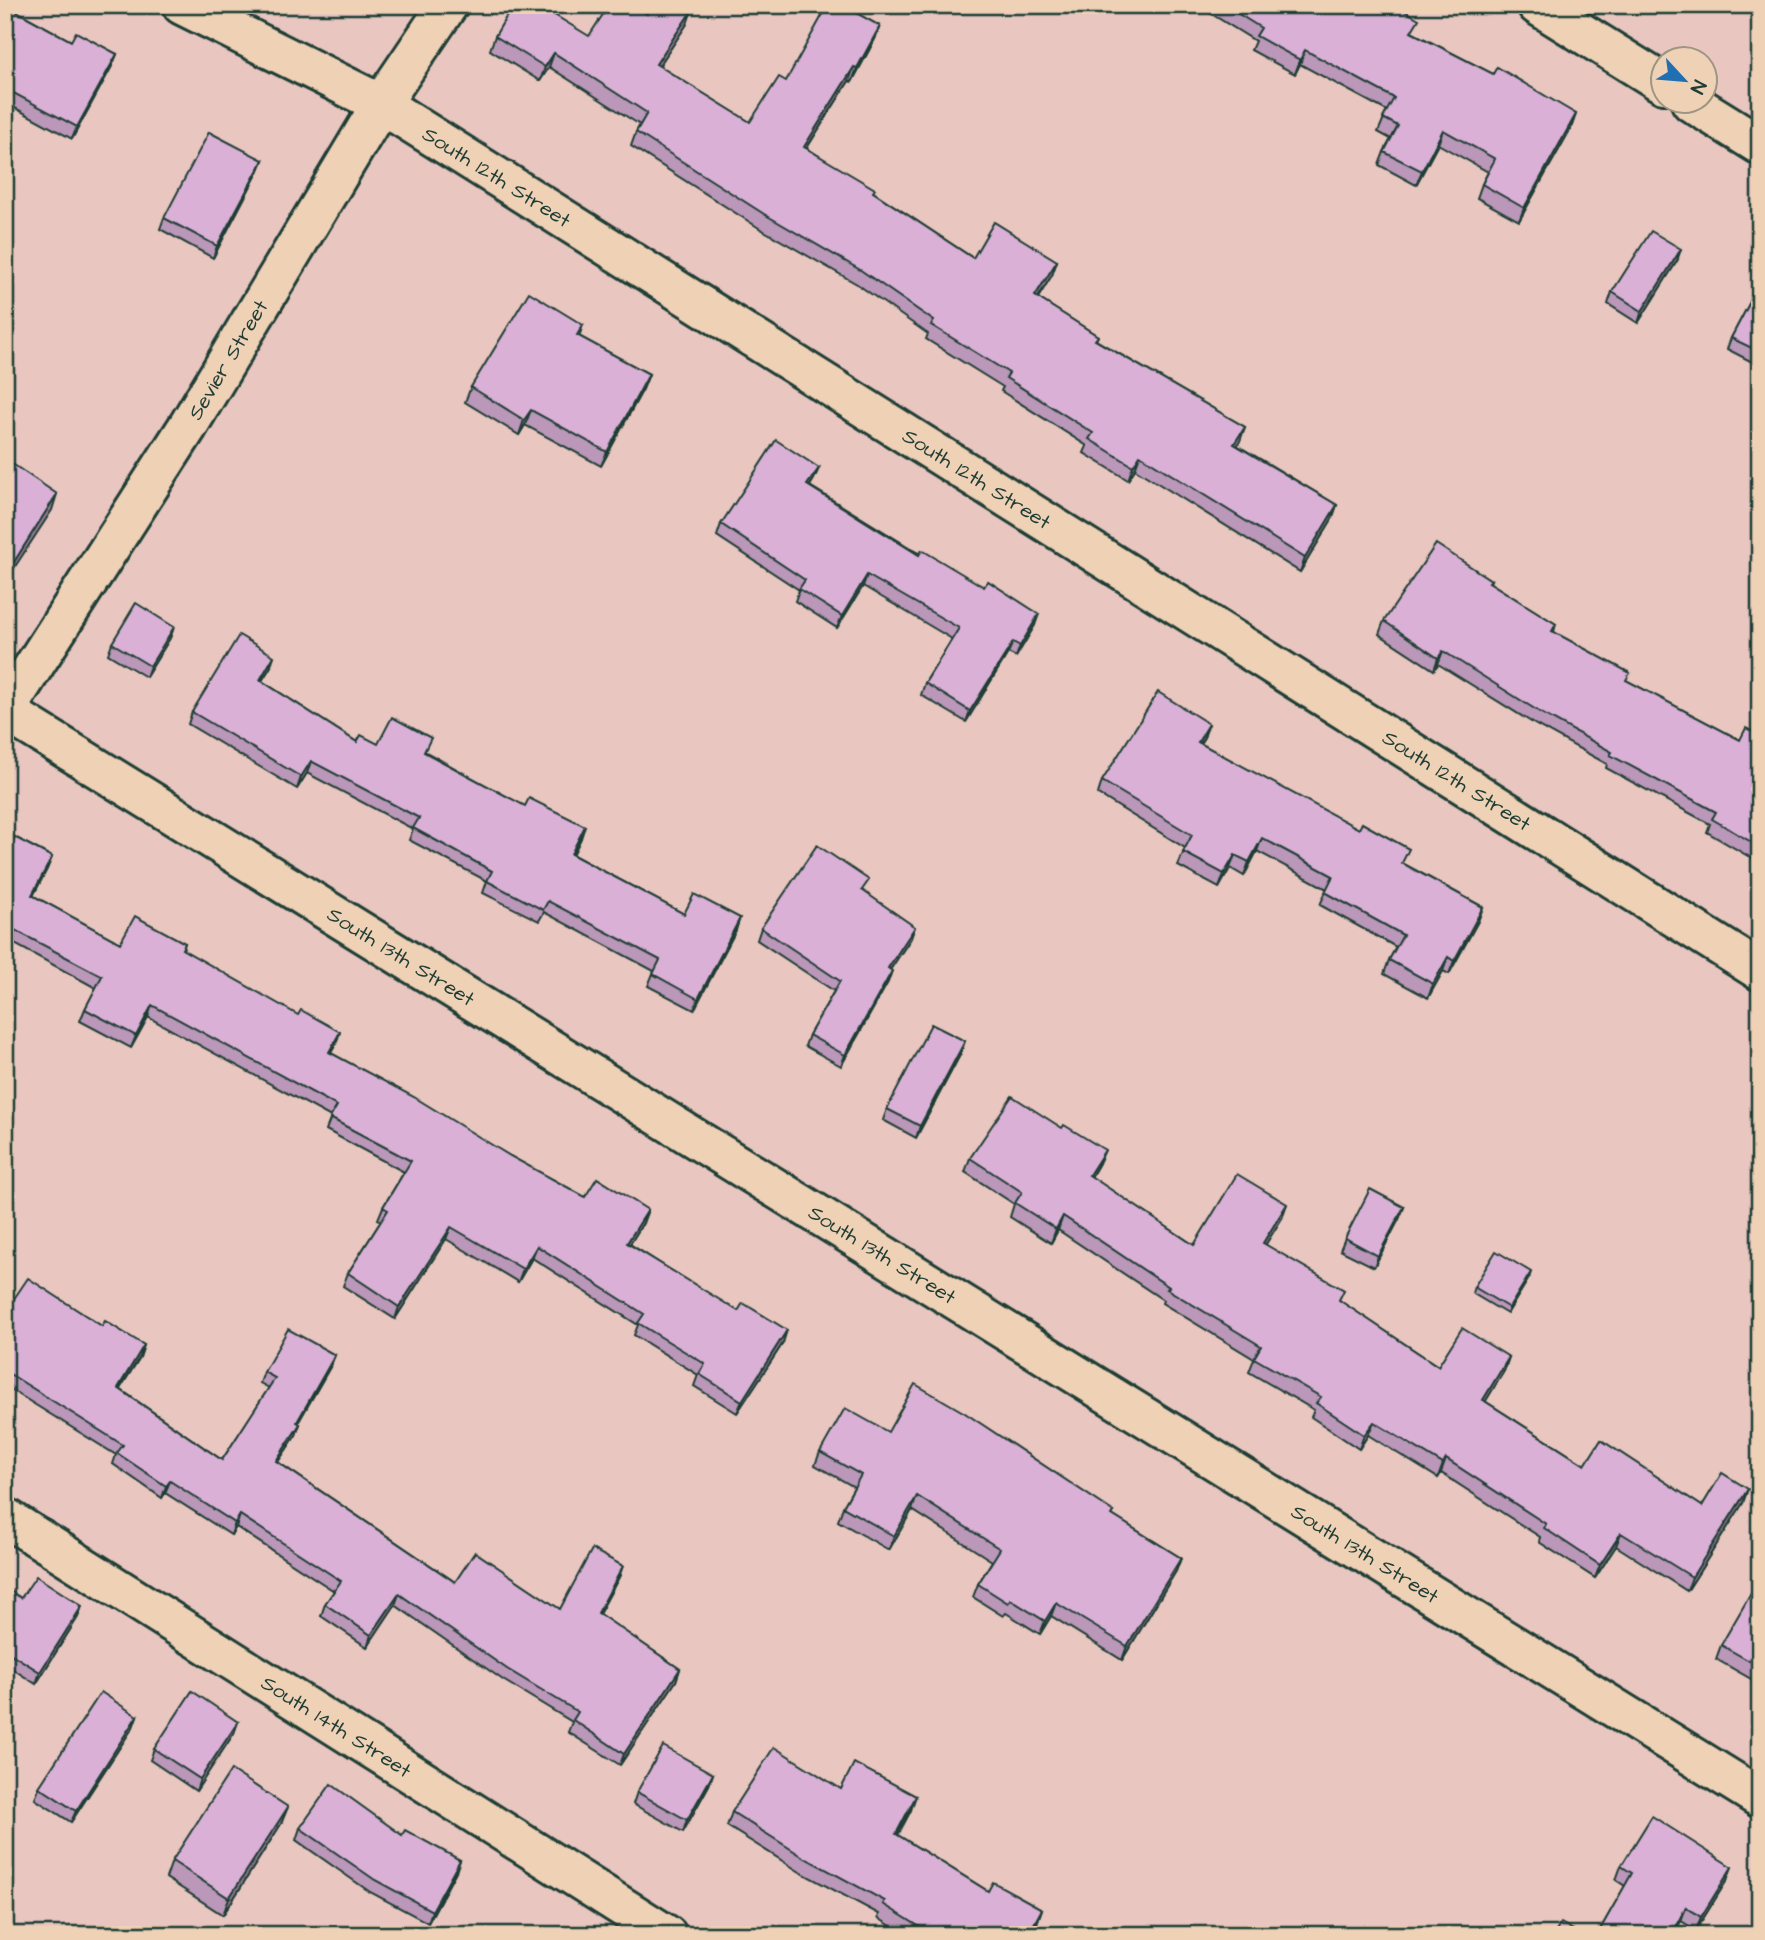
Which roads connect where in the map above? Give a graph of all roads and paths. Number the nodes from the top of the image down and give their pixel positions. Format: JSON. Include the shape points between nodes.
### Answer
{"nodes":[{"id":1,"x":182,"y":5,"type":"edge"},
{"id":2,"x":448,"y":5,"type":"edge"},
{"id":3,"x":1537,"y":5,"type":"edge"},
{"id":4,"x":1650,"y":75,"type":"edge"},
{"id":5,"x":381,"y":104,"type":"junction"},
{"id":6,"x":1713,"y":116,"type":"edge"},
{"id":7,"x":1760,"y":145,"type":"edge"},
{"id":8,"x":5,"y":711,"type":"edge"},
{"id":9,"x":1760,"y":971,"type":"edge"},
{"id":10,"x":5,"y":1517,"type":"edge"},
{"id":11,"x":1760,"y":1798,"type":"edge"},
{"id":12,"x":667,"y":1935,"type":"edge"}],
"edges":[{"from":1,"to":5,"type":"street","name":"South 12th Street"},
{"from":2,"to":5,"type":"street","name":"Sevier Street"},
{"from":3,"to":4,"type":"street"},
{"from":5,"to":8,"type":"street","name":"Sevier Street","via":[[188,426]]},
{"from":5,"to":9,"type":"street","name":"South 12th Street"},
{"from":6,"to":7,"type":"street"},
{"from":8,"to":11,"type":"street","name":"South 13th Street"},
{"from":10,"to":12,"type":"street","name":"South 14th Street"}]}
